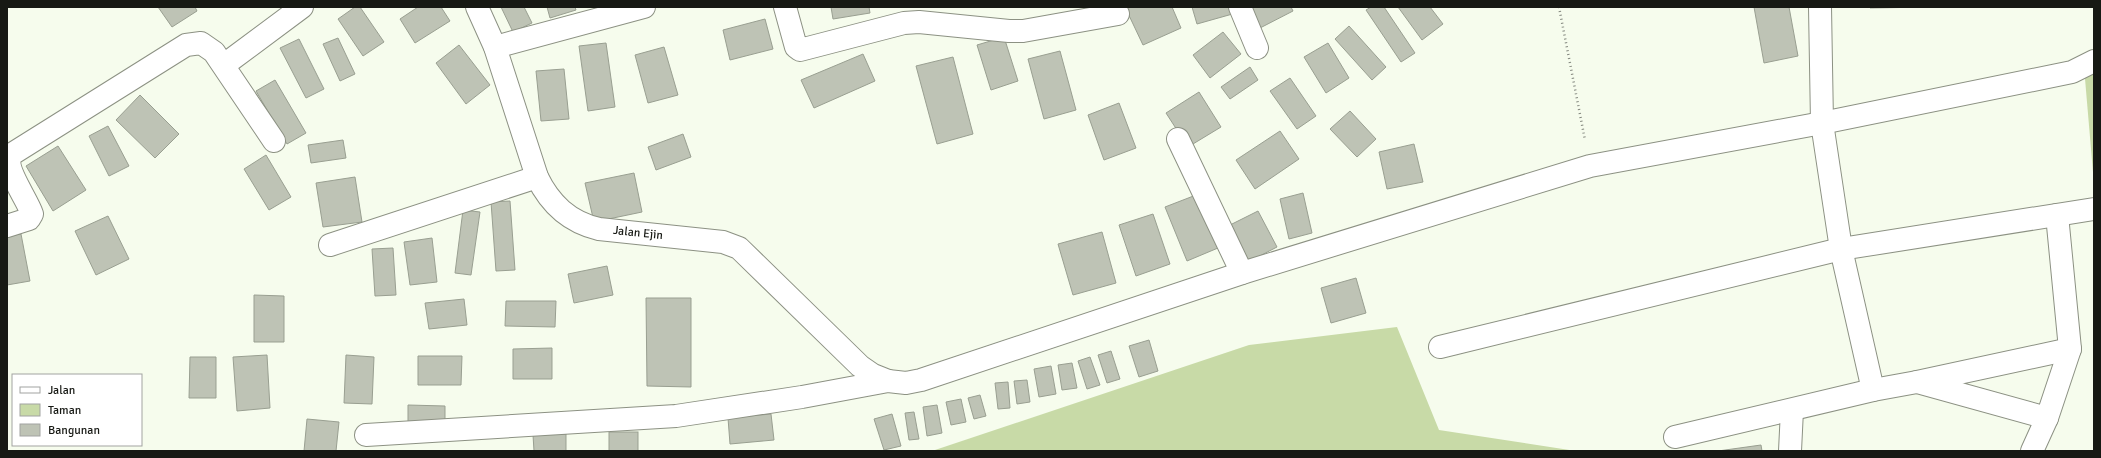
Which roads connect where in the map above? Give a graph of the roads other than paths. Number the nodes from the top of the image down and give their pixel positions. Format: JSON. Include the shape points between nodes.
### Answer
{"nodes":[{"id":1,"x":302,"y":7,"type":"edge"},
{"id":2,"x":477,"y":7,"type":"edge"},
{"id":3,"x":644,"y":7,"type":"edge"},
{"id":4,"x":785,"y":7,"type":"edge"},
{"id":5,"x":1240,"y":7,"type":"edge"},
{"id":6,"x":1820,"y":7,"type":"edge"},
{"id":7,"x":1118,"y":14,"type":"dead end"},
{"id":8,"x":495,"y":48,"type":"junction"},
{"id":9,"x":1256,"y":48,"type":"dead end"},
{"id":10,"x":2094,"y":61,"type":"edge"},
{"id":11,"x":224,"y":65,"type":"junction"},
{"id":12,"x":1822,"y":124,"type":"junction"},
{"id":13,"x":1178,"y":139,"type":"dead end"},
{"id":14,"x":274,"y":141,"type":"dead end"},
{"id":15,"x":537,"y":177,"type":"junction"},
{"id":16,"x":2094,"y":209,"type":"edge"},
{"id":17,"x":2057,"y":215,"type":"junction"},
{"id":18,"x":7,"y":226,"type":"edge"},
{"id":19,"x":330,"y":245,"type":"dead end"},
{"id":20,"x":1841,"y":250,"type":"junction"},
{"id":21,"x":1242,"y":273,"type":"junction"},
{"id":22,"x":1440,"y":347,"type":"dead end"},
{"id":23,"x":2070,"y":349,"type":"junction"},
{"id":24,"x":888,"y":381,"type":"junction"},
{"id":25,"x":1917,"y":382,"type":"junction"},
{"id":26,"x":1873,"y":390,"type":"junction"},
{"id":27,"x":1792,"y":410,"type":"junction"},
{"id":28,"x":2047,"y":418,"type":"junction"},
{"id":29,"x":366,"y":434,"type":"dead end"},
{"id":30,"x":1675,"y":437,"type":"dead end"},
{"id":31,"x":1790,"y":451,"type":"edge"},
{"id":32,"x":2032,"y":451,"type":"edge"}],
"edges":[{"from":1,"to":11,"type":"street"},
{"from":2,"to":8,"type":"street","name":"Jalan Ejin"},
{"from":3,"to":8,"type":"street"},
{"from":4,"to":7,"type":"street","via":[[796,47],[800,50],[904,23],[919,22],[1023,31]]},
{"from":5,"to":9,"type":"street"},
{"from":6,"to":12,"type":"street"},
{"from":8,"to":15,"type":"street","name":"Jalan Ejin"},
{"from":10,"to":12,"type":"street","via":[[2072,72]]},
{"from":11,"to":14,"type":"street"},
{"from":11,"to":18,"type":"street","via":[[208,46],[200,43],[186,45],[12,154],[9,158],[10,167],[32,214],[29,219]]},
{"from":12,"to":20,"type":"street"},
{"from":12,"to":21,"type":"street","via":[[1590,166]]},
{"from":13,"to":21,"type":"street"},
{"from":15,"to":19,"type":"street"},
{"from":15,"to":24,"type":"street","name":"Jalan Ejin","via":[[555,206],[583,226],[723,242],[739,248],[860,366]]},
{"from":16,"to":17,"type":"street"},
{"from":17,"to":20,"type":"street"},
{"from":17,"to":23,"type":"street"},
{"from":20,"to":22,"type":"street"},
{"from":20,"to":26,"type":"street"},
{"from":21,"to":24,"type":"street","via":[[921,380],[906,383]]},
{"from":23,"to":25,"type":"street"},
{"from":23,"to":28,"type":"street"},
{"from":24,"to":29,"type":"street","via":[[802,398],[676,416]]},
{"from":25,"to":26,"type":"street"},
{"from":25,"to":28,"type":"street"},
{"from":26,"to":27,"type":"street"},
{"from":27,"to":30,"type":"street"},
{"from":27,"to":31,"type":"street"},
{"from":28,"to":32,"type":"street"}]}
